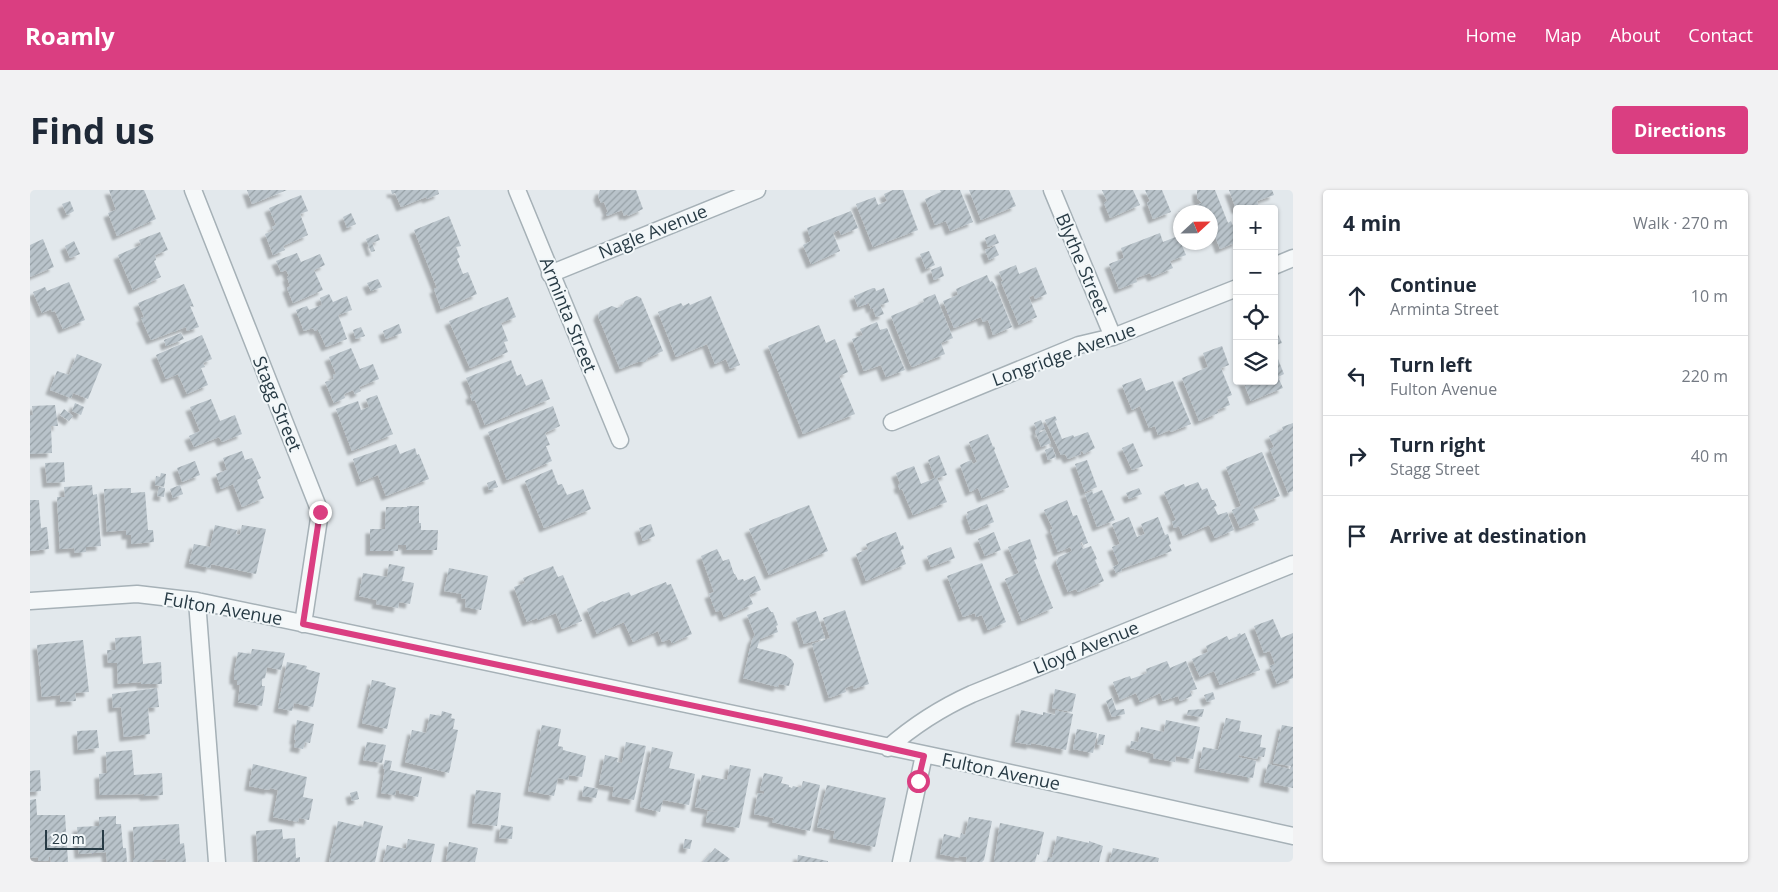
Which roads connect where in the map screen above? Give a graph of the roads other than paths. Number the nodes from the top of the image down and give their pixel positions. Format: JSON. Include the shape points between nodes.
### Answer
{"nodes":[{"id":1,"x":193,"y":190,"type":"edge"},
{"id":2,"x":517,"y":190,"type":"edge"},
{"id":3,"x":756,"y":190,"type":"edge"},
{"id":4,"x":1052,"y":190,"type":"edge"},
{"id":5,"x":1293,"y":258,"type":"edge"},
{"id":6,"x":1278,"y":264,"type":"edge"},
{"id":7,"x":550,"y":274,"type":"junction"},
{"id":8,"x":1233,"y":290,"type":"edge"},
{"id":9,"x":1113,"y":337,"type":"junction"},
{"id":10,"x":892,"y":422,"type":"dead end"},
{"id":11,"x":620,"y":440,"type":"dead end"},
{"id":12,"x":1293,"y":564,"type":"edge"},
{"id":13,"x":30,"y":601,"type":"edge"},
{"id":14,"x":197,"y":601,"type":"junction"},
{"id":15,"x":303,"y":624,"type":"junction"},
{"id":16,"x":888,"y":748,"type":"junction"},
{"id":17,"x":924,"y":756,"type":"junction"},
{"id":18,"x":1293,"y":836,"type":"edge"},
{"id":19,"x":217,"y":862,"type":"edge"},
{"id":20,"x":901,"y":862,"type":"edge"}],
"edges":[{"from":1,"to":15,"type":"street","name":"Stagg Street","via":[[320,512]]},
{"from":2,"to":7,"type":"street","name":"Arminta Street"},
{"from":3,"to":7,"type":"street","name":"Nagle Avenue"},
{"from":4,"to":9,"type":"street","name":"Blythe Street"},
{"from":5,"to":6,"type":"street"},
{"from":7,"to":11,"type":"street","name":"Arminta Street"},
{"from":8,"to":9,"type":"street","name":"Longridge Avenue"},
{"from":9,"to":10,"type":"street","name":"Longridge Avenue","via":[[1079,345]]},
{"from":12,"to":16,"type":"street","name":"Lloyd Avenue","via":[[957,701],[911,728]]},
{"from":13,"to":14,"type":"street","name":"Fulton Avenue","via":[[137,594]]},
{"from":14,"to":15,"type":"street","name":"Fulton Avenue"},
{"from":14,"to":19,"type":"street"},
{"from":15,"to":16,"type":"street","name":"Fulton Avenue"},
{"from":16,"to":17,"type":"street","name":"Fulton Avenue"},
{"from":17,"to":18,"type":"street","name":"Fulton Avenue"},
{"from":17,"to":20,"type":"street"}]}
